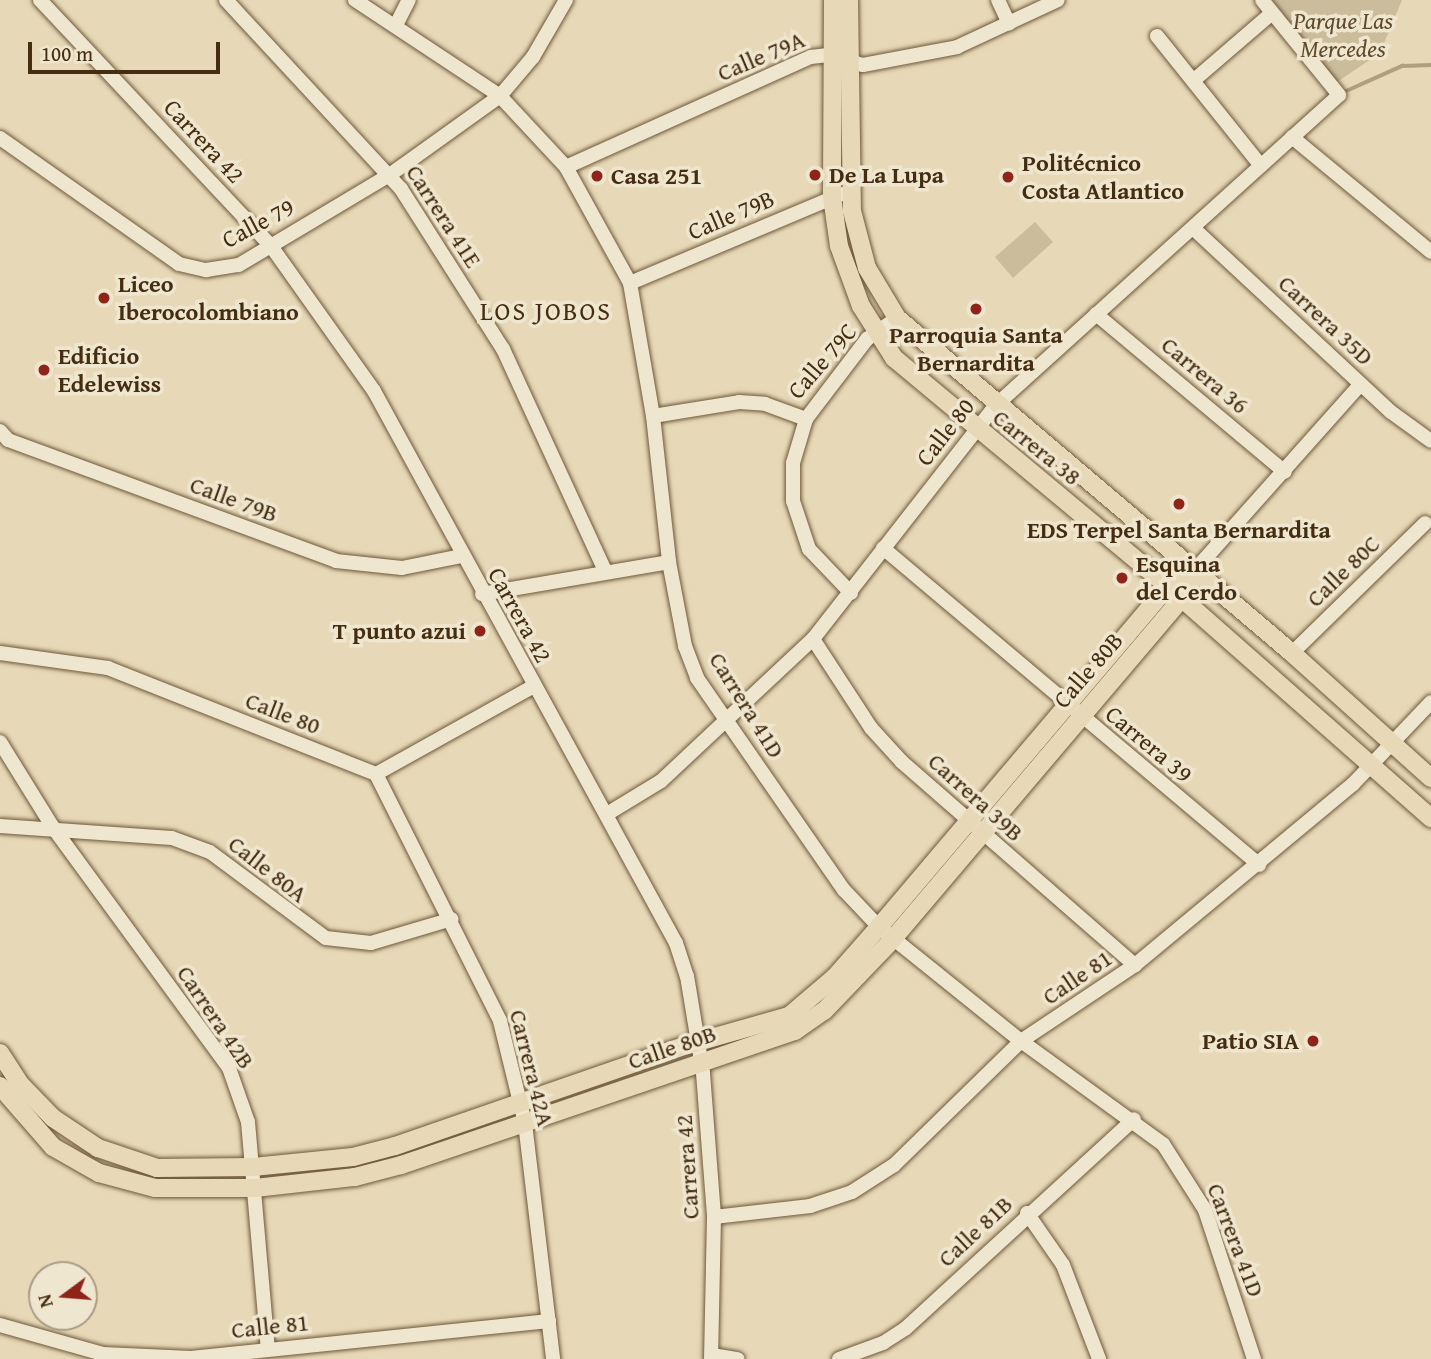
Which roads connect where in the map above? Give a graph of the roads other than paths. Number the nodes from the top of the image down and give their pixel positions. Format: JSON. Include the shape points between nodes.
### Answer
{"nodes":[{"id":1,"x":40,"y":0,"type":"edge"},
{"id":2,"x":226,"y":0,"type":"edge"},
{"id":3,"x":355,"y":0,"type":"edge"},
{"id":4,"x":410,"y":0,"type":"edge"},
{"id":5,"x":566,"y":0,"type":"edge"},
{"id":6,"x":833,"y":0,"type":"edge"},
{"id":7,"x":849,"y":0,"type":"edge"},
{"id":8,"x":998,"y":0,"type":"edge"},
{"id":9,"x":1058,"y":0,"type":"edge"},
{"id":10,"x":1262,"y":0,"type":"edge"},
{"id":11,"x":1272,"y":13,"type":"junction"},
{"id":12,"x":1009,"y":24,"type":"junction"},
{"id":13,"x":396,"y":25,"type":"junction"},
{"id":14,"x":1157,"y":36,"type":"dead end"},
{"id":15,"x":841,"y":60,"type":"junction"},
{"id":16,"x":1193,"y":81,"type":"junction"},
{"id":17,"x":500,"y":96,"type":"junction"},
{"id":18,"x":1292,"y":137,"type":"junction"},
{"id":19,"x":0,"y":138,"type":"edge"},
{"id":20,"x":1261,"y":166,"type":"junction"},
{"id":21,"x":566,"y":167,"type":"junction"},
{"id":22,"x":391,"y":174,"type":"junction"},
{"id":23,"x":852,"y":191,"type":"junction"},
{"id":24,"x":832,"y":197,"type":"junction"},
{"id":25,"x":1193,"y":228,"type":"junction"},
{"id":26,"x":271,"y":246,"type":"junction"},
{"id":27,"x":1431,"y":252,"type":"edge"},
{"id":28,"x":630,"y":283,"type":"junction"},
{"id":29,"x":1096,"y":314,"type":"junction"},
{"id":30,"x":897,"y":318,"type":"junction"},
{"id":31,"x":876,"y":333,"type":"junction"},
{"id":32,"x":1361,"y":384,"type":"junction"},
{"id":33,"x":996,"y":405,"type":"junction"},
{"id":34,"x":653,"y":416,"type":"junction"},
{"id":35,"x":807,"y":419,"type":"junction"},
{"id":36,"x":976,"y":429,"type":"junction"},
{"id":37,"x":3,"y":437,"type":"edge"},
{"id":38,"x":1431,"y":441,"type":"edge"},
{"id":39,"x":1285,"y":472,"type":"junction"},
{"id":40,"x":1425,"y":523,"type":"dead end"},
{"id":41,"x":883,"y":548,"type":"junction"},
{"id":42,"x":461,"y":556,"type":"junction"},
{"id":43,"x":669,"y":562,"type":"junction"},
{"id":44,"x":1195,"y":570,"type":"junction"},
{"id":45,"x":605,"y":571,"type":"junction"},
{"id":46,"x":1174,"y":592,"type":"junction"},
{"id":47,"x":851,"y":593,"type":"junction"},
{"id":48,"x":482,"y":594,"type":"junction"},
{"id":49,"x":813,"y":639,"type":"junction"},
{"id":50,"x":0,"y":653,"type":"edge"},
{"id":51,"x":1293,"y":653,"type":"junction"},
{"id":52,"x":534,"y":686,"type":"junction"},
{"id":53,"x":1431,"y":702,"type":"edge"},
{"id":54,"x":1073,"y":709,"type":"junction"},
{"id":55,"x":728,"y":722,"type":"junction"},
{"id":56,"x":1393,"y":741,"type":"junction"},
{"id":57,"x":0,"y":742,"type":"edge"},
{"id":58,"x":1369,"y":766,"type":"junction"},
{"id":59,"x":376,"y":774,"type":"junction"},
{"id":60,"x":1431,"y":778,"type":"edge"},
{"id":61,"x":607,"y":814,"type":"junction"},
{"id":62,"x":1431,"y":818,"type":"edge"},
{"id":63,"x":968,"y":821,"type":"junction"},
{"id":64,"x":0,"y":826,"type":"edge"},
{"id":65,"x":52,"y":826,"type":"junction"},
{"id":66,"x":983,"y":834,"type":"junction"},
{"id":67,"x":1259,"y":865,"type":"junction"},
{"id":68,"x":452,"y":919,"type":"junction"},
{"id":69,"x":885,"y":934,"type":"junction"},
{"id":70,"x":1135,"y":965,"type":"junction"},
{"id":71,"x":698,"y":1041,"type":"junction"},
{"id":72,"x":1021,"y":1041,"type":"junction"},
{"id":73,"x":0,"y":1053,"type":"edge"},
{"id":74,"x":702,"y":1063,"type":"junction"},
{"id":75,"x":0,"y":1086,"type":"edge"},
{"id":76,"x":521,"y":1100,"type":"junction"},
{"id":77,"x":1134,"y":1119,"type":"junction"},
{"id":78,"x":525,"y":1123,"type":"junction"},
{"id":79,"x":253,"y":1167,"type":"junction"},
{"id":80,"x":255,"y":1188,"type":"junction"},
{"id":81,"x":1027,"y":1213,"type":"junction"},
{"id":82,"x":714,"y":1217,"type":"junction"},
{"id":83,"x":549,"y":1321,"type":"junction"},
{"id":84,"x":0,"y":1325,"type":"edge"},
{"id":85,"x":268,"y":1349,"type":"junction"},
{"id":86,"x":860,"y":1356,"type":"edge"},
{"id":87,"x":711,"y":1357,"type":"edge"},
{"id":88,"x":191,"y":1358,"type":"edge"},
{"id":89,"x":553,"y":1359,"type":"edge"},
{"id":90,"x":738,"y":1359,"type":"edge"},
{"id":91,"x":839,"y":1359,"type":"edge"},
{"id":92,"x":1099,"y":1359,"type":"edge"},
{"id":93,"x":1254,"y":1359,"type":"edge"}],
"edges":[{"from":1,"to":26,"type":"street","name":"Carrera 42"},
{"from":2,"to":22,"type":"street","name":"Carrera 41E"},
{"from":3,"to":13,"type":"street","name":"Carrera 41D"},
{"from":4,"to":13,"type":"street"},
{"from":5,"to":17,"type":"street","name":"Calle 79","via":[[533,57]]},
{"from":6,"to":15,"type":"main road","name":"Carrera 38"},
{"from":7,"to":15,"type":"main road","name":"Carrera 38"},
{"from":8,"to":12,"type":"street"},
{"from":9,"to":12,"type":"street","name":"Calle 79A"},
{"from":10,"to":11,"type":"street"},
{"from":11,"to":16,"type":"street"},
{"from":11,"to":18,"type":"street","name":"Calle 80","via":[[1339,95]]},
{"from":12,"to":15,"type":"street","name":"Calle 79A","via":[[957,47]]},
{"from":13,"to":17,"type":"street","name":"Carrera 41D"},
{"from":14,"to":16,"type":"street"},
{"from":15,"to":21,"type":"street","name":"Calle 79A","via":[[811,57]]},
{"from":15,"to":23,"type":"main road","name":"Carrera 38"},
{"from":15,"to":24,"type":"main road","name":"Carrera 38"},
{"from":16,"to":20,"type":"street"},
{"from":17,"to":21,"type":"street","name":"Carrera 41D"},
{"from":17,"to":22,"type":"street","name":"Calle 79"},
{"from":18,"to":20,"type":"street","name":"Calle 80"},
{"from":18,"to":27,"type":"street"},
{"from":19,"to":26,"type":"street","name":"Calle 79","via":[[178,264],[206,270],[239,265]]},
{"from":20,"to":25,"type":"street","name":"Calle 80"},
{"from":21,"to":28,"type":"street","name":"Carrera 41D"},
{"from":22,"to":26,"type":"street","name":"Calle 79"},
{"from":22,"to":45,"type":"street","name":"Carrera 41E","via":[[503,349]]},
{"from":23,"to":24,"type":"street","name":"Calle 79B"},
{"from":23,"to":30,"type":"main road","name":"Carrera 38","via":[[867,268]]},
{"from":24,"to":28,"type":"street","name":"Calle 79B"},
{"from":24,"to":31,"type":"main road","name":"Carrera 38","via":[[848,278]]},
{"from":25,"to":29,"type":"street","name":"Calle 80"},
{"from":25,"to":32,"type":"street","name":"Carrera 35D"},
{"from":26,"to":42,"type":"street","name":"Carrera 42","via":[[374,391]]},
{"from":28,"to":34,"type":"street","name":"Carrera 41D"},
{"from":29,"to":33,"type":"street","name":"Calle 80"},
{"from":29,"to":39,"type":"street","name":"Carrera 36"},
{"from":30,"to":31,"type":"street","name":"Calle 79C"},
{"from":30,"to":33,"type":"main road","name":"Carrera 38"},
{"from":31,"to":35,"type":"street","name":"Calle 79C"},
{"from":31,"to":36,"type":"main road","name":"Carrera 38","via":[[894,358]]},
{"from":32,"to":38,"type":"street","name":"Carrera 35D"},
{"from":32,"to":39,"type":"street","name":"Calle 80B"},
{"from":33,"to":36,"type":"street","name":"Calle 80"},
{"from":33,"to":44,"type":"main road","name":"Carrera 38"},
{"from":34,"to":35,"type":"street","name":"Calle 79C","via":[[739,402],[765,404]]},
{"from":34,"to":43,"type":"street","name":"Carrera 41D"},
{"from":35,"to":47,"type":"street","via":[[793,463],[793,501],[809,550]]},
{"from":36,"to":41,"type":"street","name":"Calle 80"},
{"from":36,"to":46,"type":"main road","name":"Carrera 38"},
{"from":37,"to":42,"type":"street","name":"Calle 79B","via":[[336,561],[402,568]]},
{"from":39,"to":44,"type":"street","name":"Calle 80B"},
{"from":40,"to":51,"type":"street","name":"Calle 80C"},
{"from":41,"to":47,"type":"street","name":"Calle 80"},
{"from":41,"to":54,"type":"street","name":"Carrera 39"},
{"from":42,"to":48,"type":"street","name":"Carrera 42"},
{"from":43,"to":45,"type":"street"},
{"from":43,"to":55,"type":"street","name":"Carrera 41D","via":[[685,646],[697,678]]},
{"from":44,"to":46,"type":"main road","name":"Calle 80B"},
{"from":44,"to":51,"type":"main road","name":"Carrera 38"},
{"from":45,"to":48,"type":"street"},
{"from":46,"to":54,"type":"main road","name":"Calle 80B"},
{"from":46,"to":58,"type":"main road","name":"Carrera 38"},
{"from":47,"to":49,"type":"street","name":"Calle 80"},
{"from":48,"to":52,"type":"street","name":"Carrera 42"},
{"from":49,"to":55,"type":"street","name":"Calle 80"},
{"from":49,"to":63,"type":"street","name":"Carrera 39B","via":[[871,728]]},
{"from":50,"to":59,"type":"street","name":"Calle 80","via":[[107,668]]},
{"from":51,"to":56,"type":"main road","name":"Carrera 38"},
{"from":52,"to":59,"type":"street"},
{"from":52,"to":61,"type":"street","name":"Carrera 42"},
{"from":53,"to":56,"type":"street","name":"Calle 81"},
{"from":54,"to":63,"type":"main road","name":"Calle 80B"},
{"from":54,"to":66,"type":"main road","name":"Calle 80B"},
{"from":54,"to":67,"type":"street","name":"Carrera 39"},
{"from":55,"to":61,"type":"street","name":"Calle 80","via":[[661,781]]},
{"from":55,"to":69,"type":"street","name":"Carrera 41D","via":[[844,890]]},
{"from":56,"to":58,"type":"street","name":"Calle 81"},
{"from":56,"to":60,"type":"main road","name":"Carrera 38"},
{"from":57,"to":65,"type":"street"},
{"from":58,"to":62,"type":"main road","name":"Carrera 38"},
{"from":58,"to":67,"type":"street","name":"Calle 81"},
{"from":59,"to":68,"type":"street","name":"Carrera 42A"},
{"from":61,"to":71,"type":"street","name":"Carrera 42","via":[[676,943],[687,976]]},
{"from":63,"to":66,"type":"street","name":"Carrera 39B"},
{"from":63,"to":69,"type":"main road","name":"Calle 80B"},
{"from":64,"to":65,"type":"street","name":"Calle 80A"},
{"from":65,"to":68,"type":"street","name":"Calle 80A","via":[[172,838],[210,852],[326,938],[371,943]]},
{"from":65,"to":79,"type":"street","name":"Carrera 42B","via":[[229,1068],[248,1122]]},
{"from":66,"to":69,"type":"main road","name":"Calle 80B"},
{"from":66,"to":70,"type":"street","name":"Carrera 39B"},
{"from":67,"to":70,"type":"street","name":"Calle 81"},
{"from":68,"to":76,"type":"street","name":"Carrera 42A","via":[[500,1021]]},
{"from":69,"to":71,"type":"main road","name":"Calle 80B","via":[[804,1007],[780,1019]]},
{"from":69,"to":72,"type":"street","name":"Carrera 41D"},
{"from":69,"to":74,"type":"main road","name":"Calle 80B","via":[[808,1023],[776,1039]]},
{"from":70,"to":72,"type":"street","name":"Calle 81"},
{"from":71,"to":74,"type":"street","name":"Carrera 42"},
{"from":71,"to":76,"type":"main road","name":"Calle 80B"},
{"from":72,"to":77,"type":"street","name":"Carrera 41D"},
{"from":72,"to":82,"type":"street","name":"Calle 81","via":[[894,1165],[852,1192],[810,1206]]},
{"from":73,"to":79,"type":"main road","name":"Calle 80B","via":[[21,1085],[53,1118],[98,1148],[157,1168]]},
{"from":74,"to":78,"type":"main road","name":"Calle 80B"},
{"from":74,"to":82,"type":"street","name":"Carrera 42"},
{"from":75,"to":80,"type":"main road","name":"Calle 80B","via":[[53,1147],[99,1173],[155,1188]]},
{"from":76,"to":78,"type":"street","name":"Carrera 42A"},
{"from":76,"to":79,"type":"main road","name":"Calle 80B","via":[[438,1133],[353,1157]]},
{"from":77,"to":81,"type":"street","name":"Calle 81B"},
{"from":77,"to":93,"type":"street","name":"Carrera 41D","via":[[1163,1144],[1205,1210]]},
{"from":78,"to":80,"type":"main road","name":"Calle 80B","via":[[355,1177]]},
{"from":78,"to":83,"type":"street","name":"Carrera 42A"},
{"from":79,"to":80,"type":"street","name":"Carrera 42B"},
{"from":80,"to":85,"type":"street","name":"Carrera 42B"},
{"from":81,"to":86,"type":"street","name":"Calle 81B","via":[[906,1328]]},
{"from":81,"to":92,"type":"street","via":[[1063,1265]]},
{"from":82,"to":87,"type":"street","name":"Carrera 42"},
{"from":83,"to":85,"type":"street","name":"Calle 81"},
{"from":83,"to":89,"type":"street","name":"Carrera 42A"},
{"from":84,"to":88,"type":"street","name":"Calle 81","via":[[103,1354]]},
{"from":85,"to":88,"type":"street","name":"Calle 81"},
{"from":86,"to":91,"type":"street","name":"Calle 81B"},
{"from":87,"to":90,"type":"street"}]}
